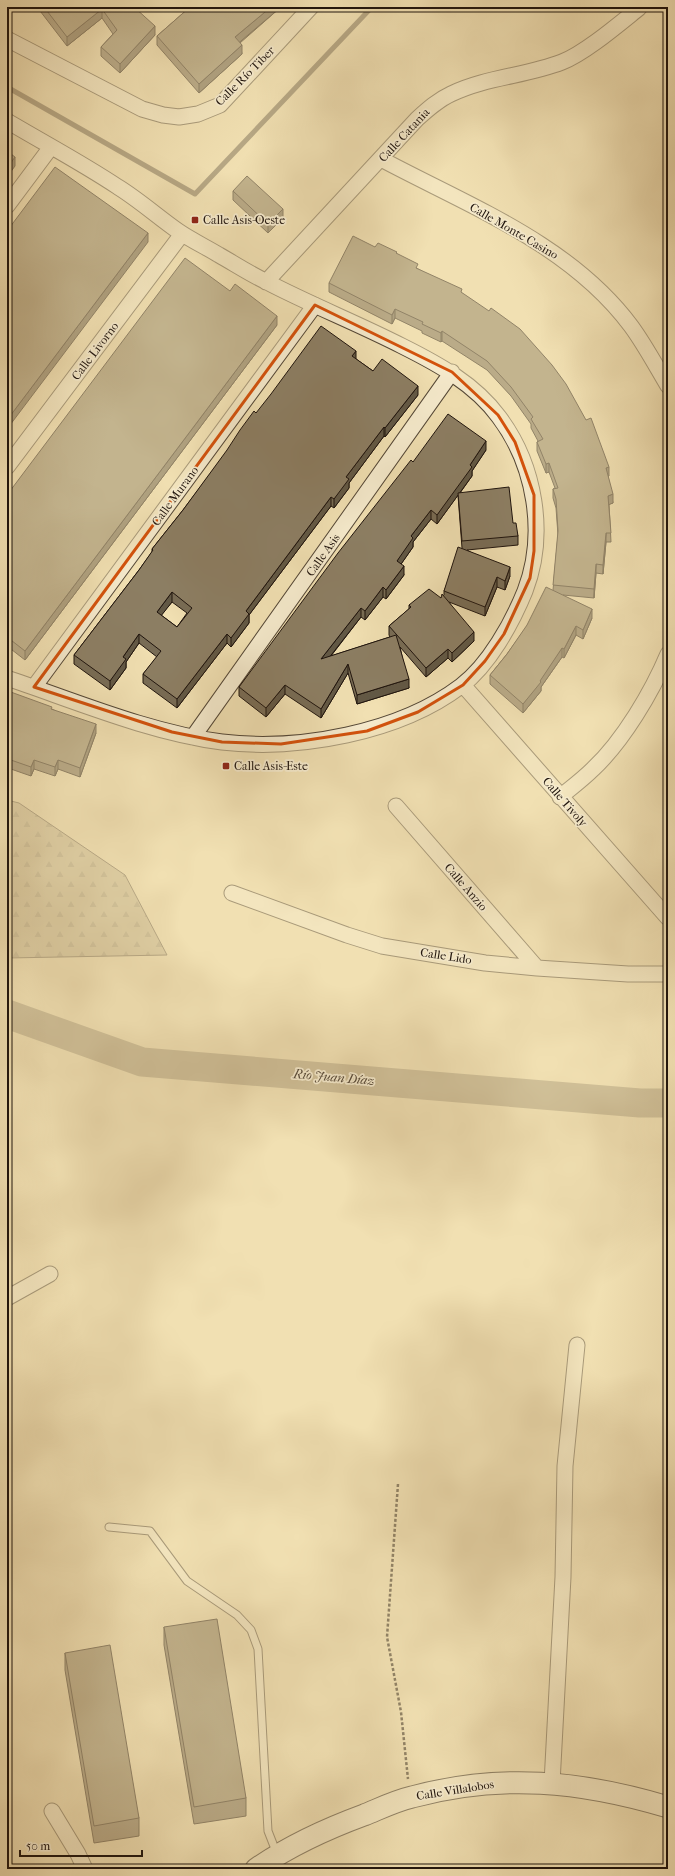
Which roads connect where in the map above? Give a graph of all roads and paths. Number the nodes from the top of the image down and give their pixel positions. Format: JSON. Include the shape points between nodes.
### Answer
{"nodes":[{"id":1,"x":311,"y":7,"type":"edge"},
{"id":2,"x":639,"y":8,"type":"dead end"},
{"id":3,"x":7,"y":39,"type":"edge"},
{"id":4,"x":7,"y":121,"type":"edge"},
{"id":5,"x":51,"y":147,"type":"junction"},
{"id":6,"x":381,"y":159,"type":"junction"},
{"id":7,"x":7,"y":206,"type":"edge"},
{"id":8,"x":182,"y":234,"type":"junction"},
{"id":9,"x":266,"y":282,"type":"junction"},
{"id":10,"x":315,"y":305,"type":"junction"},
{"id":11,"x":452,"y":372,"type":"junction"},
{"id":12,"x":668,"y":386,"type":"edge"},
{"id":13,"x":7,"y":467,"type":"edge"},
{"id":14,"x":668,"y":654,"type":"edge"},
{"id":15,"x":7,"y":678,"type":"edge"},
{"id":16,"x":462,"y":685,"type":"junction"},
{"id":17,"x":34,"y":687,"type":"junction"},
{"id":18,"x":193,"y":737,"type":"junction"},
{"id":19,"x":560,"y":797,"type":"junction"},
{"id":20,"x":396,"y":806,"type":"dead end"},
{"id":21,"x":232,"y":893,"type":"dead end"},
{"id":22,"x":668,"y":918,"type":"edge"},
{"id":23,"x":537,"y":968,"type":"junction"},
{"id":24,"x":668,"y":974,"type":"edge"},
{"id":25,"x":50,"y":1274,"type":"dead end"},
{"id":26,"x":7,"y":1298,"type":"edge"},
{"id":27,"x":577,"y":1345,"type":"dead end"},
{"id":28,"x":398,"y":1484,"type":"dead end"},
{"id":29,"x":109,"y":1527,"type":"dead end"},
{"id":30,"x":552,"y":1783,"type":"junction"},
{"id":31,"x":410,"y":1797,"type":"junction"},
{"id":32,"x":668,"y":1806,"type":"edge"},
{"id":33,"x":52,"y":1811,"type":"dead end"},
{"id":34,"x":277,"y":1854,"type":"junction"},
{"id":35,"x":85,"y":1869,"type":"edge"},
{"id":36,"x":256,"y":1869,"type":"edge"}],
"edges":[{"from":1,"to":3,"type":"street","name":"Calle Río Tiber","via":[[220,105],[189,116],[163,115],[142,109]]},
{"from":2,"to":6,"type":"street","name":"Calle Catania","via":[[580,53],[564,62],[471,86],[451,94],[417,119]]},
{"from":4,"to":5,"type":"street"},
{"from":5,"to":7,"type":"street"},
{"from":5,"to":8,"type":"street","via":[[119,187]]},
{"from":6,"to":9,"type":"street","name":"Calle Catania"},
{"from":6,"to":12,"type":"street","name":"Calle Monte Casino","via":[[487,213],[568,263],[600,291],[631,326]]},
{"from":8,"to":9,"type":"street"},
{"from":8,"to":13,"type":"street","name":"Calle Livorno"},
{"from":9,"to":10,"type":"street"},
{"from":10,"to":11,"type":"street","via":[[379,334]]},
{"from":10,"to":17,"type":"street","name":"Calle Murano"},
{"from":11,"to":16,"type":"street","via":[[498,415],[515,442],[527,468],[534,495],[536,522],[530,578],[519,606],[485,661]]},
{"from":11,"to":18,"type":"street","name":"Calle Asis"},
{"from":14,"to":19,"type":"street","via":[[654,684],[622,734],[594,769]]},
{"from":15,"to":17,"type":"street"},
{"from":16,"to":18,"type":"street","via":[[418,712],[367,731],[281,744],[222,742]]},
{"from":16,"to":19,"type":"street","name":"Calle Tivoly"},
{"from":17,"to":18,"type":"street","via":[[153,727]]},
{"from":19,"to":22,"type":"street","name":"Calle Tivoly"},
{"from":20,"to":23,"type":"street","name":"Calle Anzio"},
{"from":21,"to":23,"type":"street","name":"Calle Lido","via":[[382,946]]},
{"from":23,"to":24,"type":"street","name":"Calle Lido"},
{"from":25,"to":26,"type":"street"},
{"from":27,"to":30,"type":"street","via":[[565,1466],[563,1577]]},
{"from":28,"to":31,"type":"path","via":[[388,1636],[401,1712]]},
{"from":29,"to":34,"type":"lane","via":[[150,1531],[187,1581],[238,1615],[251,1630],[258,1649],[268,1831]]},
{"from":30,"to":31,"type":"main road","name":"Calle Villalobos","via":[[506,1782],[439,1790]]},
{"from":30,"to":32,"type":"main road","name":"Calle Villalobos","via":[[625,1794]]},
{"from":31,"to":34,"type":"main road","name":"Calle Villalobos","via":[[329,1827]]},
{"from":33,"to":35,"type":"street"},
{"from":34,"to":36,"type":"main road","name":"Calle Villalobos"}]}
